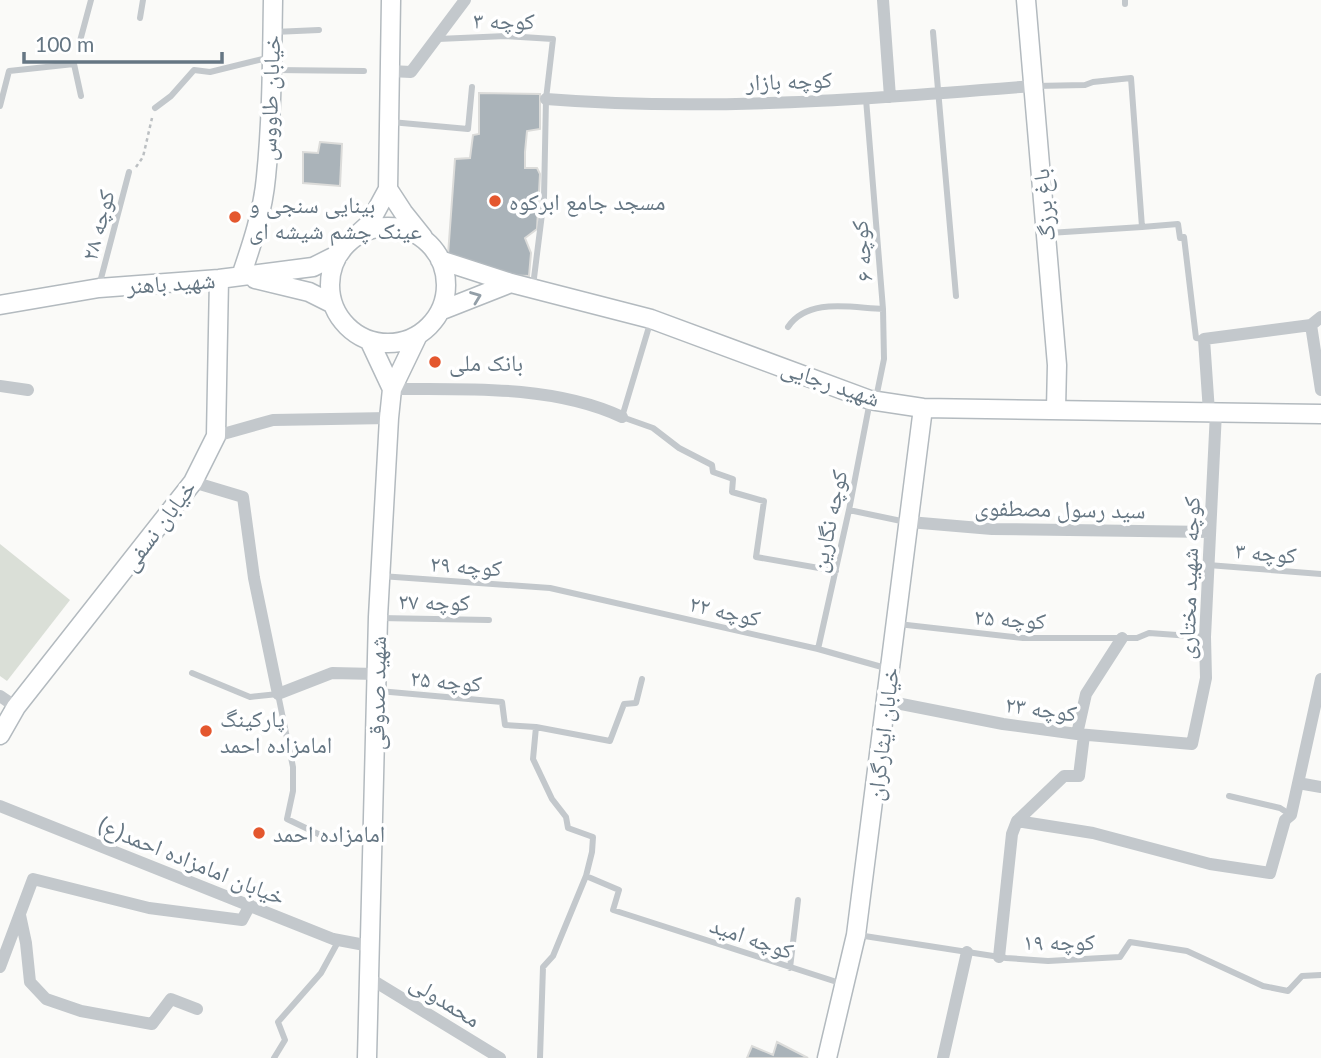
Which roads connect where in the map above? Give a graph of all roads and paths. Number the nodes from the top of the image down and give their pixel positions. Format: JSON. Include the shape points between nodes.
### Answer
{"nodes":[{"id":1,"x":91,"y":0,"type":"edge"},
{"id":2,"x":143,"y":0,"type":"edge"},
{"id":3,"x":272,"y":0,"type":"edge"},
{"id":4,"x":391,"y":0,"type":"edge"},
{"id":5,"x":466,"y":0,"type":"edge"},
{"id":6,"x":883,"y":0,"type":"edge"},
{"id":7,"x":1026,"y":0,"type":"edge"},
{"id":8,"x":140,"y":18,"type":"dead end"},
{"id":9,"x":319,"y":30,"type":"dead end"},
{"id":10,"x":272,"y":32,"type":"junction"},
{"id":11,"x":933,"y":32,"type":"dead end"},
{"id":12,"x":435,"y":40,"type":"junction"},
{"id":13,"x":80,"y":41,"type":"dead end"},
{"id":14,"x":272,"y":63,"type":"junction"},
{"id":15,"x":364,"y":71,"type":"dead end"},
{"id":16,"x":390,"y":71,"type":"junction"},
{"id":17,"x":1033,"y":86,"type":"junction"},
{"id":18,"x":472,"y":87,"type":"dead end"},
{"id":19,"x":938,"y":93,"type":"junction"},
{"id":20,"x":81,"y":96,"type":"dead end"},
{"id":21,"x":890,"y":97,"type":"junction"},
{"id":22,"x":546,"y":99,"type":"junction"},
{"id":23,"x":866,"y":99,"type":"junction"},
{"id":24,"x":0,"y":106,"type":"edge"},
{"id":25,"x":155,"y":108,"type":"joint"},
{"id":26,"x":389,"y":122,"type":"junction"},
{"id":27,"x":129,"y":172,"type":"joint"},
{"id":28,"x":388,"y":189,"type":"junction"},
{"id":29,"x":1142,"y":227,"type":"junction"},
{"id":30,"x":1046,"y":233,"type":"junction"},
{"id":31,"x":430,"y":245,"type":"junction"},
{"id":32,"x":345,"y":248,"type":"junction"},
{"id":33,"x":440,"y":260,"type":"junction"},
{"id":34,"x":242,"y":276,"type":"junction"},
{"id":35,"x":219,"y":279,"type":"junction"},
{"id":36,"x":511,"y":283,"type":"junction"},
{"id":37,"x":99,"y":288,"type":"junction"},
{"id":38,"x":532,"y":288,"type":"junction"},
{"id":39,"x":956,"y":296,"type":"dead end"},
{"id":40,"x":334,"y":304,"type":"junction"},
{"id":41,"x":0,"y":305,"type":"edge"},
{"id":42,"x":883,"y":309,"type":"junction"},
{"id":43,"x":440,"y":311,"type":"junction"},
{"id":44,"x":651,"y":319,"type":"junction"},
{"id":45,"x":1316,"y":321,"type":"edge"},
{"id":46,"x":788,"y":327,"type":"dead end"},
{"id":47,"x":418,"y":335,"type":"junction"},
{"id":48,"x":1204,"y":339,"type":"junction"},
{"id":49,"x":369,"y":340,"type":"junction"},
{"id":50,"x":0,"y":386,"type":"edge"},
{"id":51,"x":392,"y":389,"type":"junction"},
{"id":52,"x":28,"y":390,"type":"dead end"},
{"id":53,"x":1321,"y":390,"type":"edge"},
{"id":54,"x":873,"y":400,"type":"junction"},
{"id":55,"x":923,"y":408,"type":"junction"},
{"id":56,"x":1056,"y":409,"type":"junction"},
{"id":57,"x":1212,"y":412,"type":"junction"},
{"id":58,"x":1321,"y":414,"type":"edge"},
{"id":59,"x":622,"y":417,"type":"junction"},
{"id":60,"x":389,"y":418,"type":"junction"},
{"id":61,"x":216,"y":436,"type":"junction"},
{"id":62,"x":194,"y":482,"type":"junction"},
{"id":63,"x":849,"y":510,"type":"junction"},
{"id":64,"x":909,"y":522,"type":"junction"},
{"id":65,"x":1210,"y":532,"type":"junction"},
{"id":66,"x":1209,"y":565,"type":"junction"},
{"id":67,"x":836,"y":571,"type":"junction"},
{"id":68,"x":1321,"y":574,"type":"edge"},
{"id":69,"x":380,"y":576,"type":"junction"},
{"id":70,"x":550,"y":588,"type":"joint"},
{"id":71,"x":378,"y":617,"type":"junction"},
{"id":72,"x":489,"y":620,"type":"dead end"},
{"id":73,"x":896,"y":624,"type":"junction"},
{"id":74,"x":1205,"y":637,"type":"junction"},
{"id":75,"x":1122,"y":638,"type":"junction"},
{"id":76,"x":818,"y":649,"type":"junction"},
{"id":77,"x":890,"y":669,"type":"junction"},
{"id":78,"x":192,"y":673,"type":"dead end"},
{"id":79,"x":642,"y":680,"type":"dead end"},
{"id":80,"x":1321,"y":680,"type":"edge"},
{"id":81,"x":376,"y":682,"type":"junction"},
{"id":82,"x":278,"y":694,"type":"junction"},
{"id":83,"x":0,"y":696,"type":"edge"},
{"id":84,"x":886,"y":701,"type":"junction"},
{"id":85,"x":16,"y":707,"type":"junction"},
{"id":86,"x":1316,"y":723,"type":"edge"},
{"id":87,"x":536,"y":727,"type":"junction"},
{"id":88,"x":0,"y":735,"type":"edge"},
{"id":89,"x":1081,"y":735,"type":"junction"},
{"id":90,"x":1192,"y":744,"type":"joint"},
{"id":91,"x":1298,"y":783,"type":"junction"},
{"id":92,"x":1321,"y":787,"type":"edge"},
{"id":93,"x":1229,"y":796,"type":"dead end"},
{"id":94,"x":0,"y":806,"type":"edge"},
{"id":95,"x":1292,"y":815,"type":"junction"},
{"id":96,"x":1017,"y":821,"type":"junction"},
{"id":97,"x":335,"y":842,"type":"dead end"},
{"id":98,"x":586,"y":876,"type":"junction"},
{"id":99,"x":799,"y":900,"type":"dead end"},
{"id":100,"x":250,"y":905,"type":"junction"},
{"id":101,"x":20,"y":915,"type":"junction"},
{"id":102,"x":856,"y":935,"type":"junction"},
{"id":103,"x":339,"y":940,"type":"junction"},
{"id":104,"x":370,"y":946,"type":"junction"},
{"id":105,"x":967,"y":952,"type":"junction"},
{"id":106,"x":999,"y":957,"type":"junction"},
{"id":107,"x":0,"y":967,"type":"edge"},
{"id":108,"x":790,"y":968,"type":"junction"},
{"id":109,"x":1321,"y":975,"type":"edge"},
{"id":110,"x":369,"y":978,"type":"junction"},
{"id":111,"x":845,"y":985,"type":"junction"},
{"id":112,"x":197,"y":1009,"type":"dead end"},
{"id":113,"x":274,"y":1058,"type":"edge"},
{"id":114,"x":368,"y":1058,"type":"edge"},
{"id":115,"x":500,"y":1058,"type":"edge"},
{"id":116,"x":540,"y":1058,"type":"edge"},
{"id":117,"x":827,"y":1058,"type":"edge"},
{"id":118,"x":943,"y":1058,"type":"edge"}],
"edges":[{"from":1,"to":13,"type":"lane"},
{"from":2,"to":8,"type":"lane"},
{"from":3,"to":10,"type":"street","name":"خیابان طاووس"},
{"from":4,"to":16,"type":"street"},
{"from":5,"to":12,"type":"street"},
{"from":6,"to":21,"type":"street"},
{"from":7,"to":17,"type":"street","name":"باغ برزگ"},
{"from":9,"to":10,"type":"lane"},
{"from":10,"to":14,"type":"street","name":"خیابان طاووس"},
{"from":11,"to":19,"type":"lane"},
{"from":12,"to":16,"type":"street","via":[[411,72]]},
{"from":12,"to":22,"type":"lane","name":"کوچه ۳","via":[[553,39]]},
{"from":14,"to":15,"type":"lane"},
{"from":14,"to":25,"type":"lane","via":[[194,70]]},
{"from":14,"to":34,"type":"street","name":"خیابان طاووس","via":[[266,179]]},
{"from":16,"to":26,"type":"street"},
{"from":17,"to":19,"type":"street","name":"کوچه بازار"},
{"from":17,"to":29,"type":"lane","via":[[1132,78]]},
{"from":17,"to":30,"type":"street","name":"باغ برزگ"},
{"from":18,"to":26,"type":"lane","via":[[468,129]]},
{"from":19,"to":21,"type":"street","name":"کوچه بازار"},
{"from":19,"to":39,"type":"lane"},
{"from":20,"to":24,"type":"lane","via":[[74,64],[9,71]]},
{"from":21,"to":23,"type":"street","name":"کوچه بازار"},
{"from":22,"to":23,"type":"street","name":"کوچه بازار","via":[[621,105]]},
{"from":22,"to":38,"type":"lane","via":[[544,198]]},
{"from":23,"to":42,"type":"lane","name":"کوچه ۶"},
{"from":25,"to":27,"type":"path","via":[[143,157]]},
{"from":26,"to":28,"type":"street"},
{"from":27,"to":37,"type":"lane","name":"کوچه ۲۸"},
{"from":28,"to":31,"type":"street"},
{"from":28,"to":32,"type":"street","via":[[369,224]]},
{"from":29,"to":30,"type":"lane"},
{"from":29,"to":48,"type":"lane","via":[[1178,224],[1180,238],[1184,237],[1196,338]]},
{"from":30,"to":56,"type":"street","name":"باغ برزگ"},
{"from":31,"to":32,"type":"street","via":[[416,234],[382,228],[365,232]]},
{"from":31,"to":33,"type":"street"},
{"from":32,"to":34,"type":"street","name":"شهید باهنر","via":[[313,267]]},
{"from":32,"to":40,"type":"street","via":[[332,270]]},
{"from":33,"to":36,"type":"street","name":"شهید رجایی"},
{"from":33,"to":43,"type":"street","via":[[446,277]]},
{"from":34,"to":35,"type":"street","name":"شهید باهنر"},
{"from":34,"to":40,"type":"street","via":[[309,292]]},
{"from":35,"to":37,"type":"street","name":"شهید باهنر"},
{"from":35,"to":61,"type":"street","name":"خیابان نسفی"},
{"from":36,"to":38,"type":"street","name":"شهید رجایی"},
{"from":43,"to":36,"type":"street","one_way":true},
{"from":37,"to":41,"type":"street","name":"شهید باهنر"},
{"from":38,"to":44,"type":"street","name":"شهید رجایی"},
{"from":40,"to":49,"type":"street","via":[[348,326]]},
{"from":42,"to":46,"type":"lane","via":[[812,307]]},
{"from":42,"to":54,"type":"lane","name":"کوچه ۶","via":[[884,359]]},
{"from":43,"to":47,"type":"street"},
{"from":44,"to":54,"type":"street","name":"شهید رجایی"},
{"from":44,"to":59,"type":"lane"},
{"from":45,"to":48,"type":"street"},
{"from":45,"to":53,"type":"street"},
{"from":47,"to":49,"type":"street","via":[[403,342]]},
{"from":47,"to":51,"type":"street","name":"شهید صدوقی"},
{"from":48,"to":57,"type":"street","name":"کوچه شهید مختاری"},
{"from":49,"to":51,"type":"street"},
{"from":50,"to":52,"type":"street"},
{"from":51,"to":59,"type":"street","via":[[525,392],[602,408]]},
{"from":51,"to":60,"type":"street","name":"شهید صدوقی"},
{"from":54,"to":55,"type":"street","name":"شهید رجایی"},
{"from":54,"to":63,"type":"lane","name":"کوچه نگارین"},
{"from":55,"to":56,"type":"street","name":"شهید رجایی"},
{"from":55,"to":64,"type":"street","name":"خیابان ایثارگران"},
{"from":56,"to":57,"type":"street","name":"شهید رجایی"},
{"from":57,"to":58,"type":"street","name":"شهید رجایی"},
{"from":57,"to":65,"type":"street","name":"کوچه شهید مختاری"},
{"from":59,"to":67,"type":"lane","via":[[653,428],[679,448],[712,464],[713,472],[733,479],[732,492],[764,501],[756,557]]},
{"from":60,"to":61,"type":"street","via":[[273,420]]},
{"from":60,"to":69,"type":"street","name":"شهید صدوقی"},
{"from":61,"to":62,"type":"street","name":"خیابان نسفی"},
{"from":62,"to":82,"type":"street","via":[[243,497]]},
{"from":62,"to":85,"type":"street","name":"خیابان نسفی"},
{"from":63,"to":64,"type":"lane"},
{"from":63,"to":67,"type":"lane","name":"کوچه نگارین"},
{"from":64,"to":65,"type":"street","name":"سید رسول مصطفوی","via":[[992,529]]},
{"from":64,"to":73,"type":"street","name":"خیابان ایثارگران"},
{"from":65,"to":66,"type":"street","name":"کوچه شهید مختاری"},
{"from":66,"to":68,"type":"lane","name":"کوچه ۳"},
{"from":66,"to":74,"type":"street","name":"کوچه شهید مختاری"},
{"from":67,"to":76,"type":"lane","name":"کوچه نگارین"},
{"from":69,"to":70,"type":"lane","name":"کوچه ۲۹"},
{"from":69,"to":71,"type":"street","name":"شهید صدوقی"},
{"from":70,"to":76,"type":"lane","name":"کوچه ۲۲"},
{"from":71,"to":72,"type":"lane","name":"کوچه ۲۷"},
{"from":71,"to":81,"type":"street","name":"شهید صدوقی"},
{"from":73,"to":75,"type":"lane","name":"کوچه ۲۵","via":[[1023,638]]},
{"from":73,"to":77,"type":"street","name":"خیابان ایثارگران"},
{"from":74,"to":75,"type":"lane","name":"کوچه ۲۵","via":[[1149,633]]},
{"from":74,"to":90,"type":"street","name":"کوچه شهید مختاری","via":[[1206,678]]},
{"from":75,"to":89,"type":"street","via":[[1086,694]]},
{"from":76,"to":77,"type":"lane","name":"کوچه ۲۲"},
{"from":77,"to":84,"type":"street","name":"خیابان ایثارگران"},
{"from":78,"to":82,"type":"lane","via":[[250,697]]},
{"from":79,"to":87,"type":"lane","via":[[636,703],[624,704],[610,741]]},
{"from":80,"to":86,"type":"street"},
{"from":81,"to":82,"type":"street","via":[[332,673]]},
{"from":81,"to":87,"type":"lane","name":"کوچه ۲۵","via":[[502,702],[505,725]]},
{"from":81,"to":104,"type":"street","name":"شهید صدوقی"},
{"from":82,"to":97,"type":"lane","via":[[293,767],[287,819]]},
{"from":83,"to":85,"type":"street"},
{"from":84,"to":89,"type":"street","name":"کوچه ۲۳"},
{"from":84,"to":102,"type":"street","name":"خیابان ایثارگران"},
{"from":85,"to":88,"type":"street","name":"خیابان نسفی"},
{"from":86,"to":91,"type":"street"},
{"from":87,"to":98,"type":"lane","via":[[533,759],[552,799],[566,817],[568,828],[593,837]]},
{"from":89,"to":90,"type":"street","name":"کوچه ۲۳"},
{"from":89,"to":96,"type":"street","via":[[1079,776],[1064,776]]},
{"from":91,"to":92,"type":"street"},
{"from":91,"to":95,"type":"street"},
{"from":93,"to":95,"type":"lane"},
{"from":94,"to":100,"type":"street","name":"خیابان امامزاده احمد(ع)"},
{"from":95,"to":96,"type":"street","via":[[1285,820],[1270,873]]},
{"from":96,"to":106,"type":"street"},
{"from":98,"to":108,"type":"lane","name":"کوچه امید","via":[[619,890],[613,911]]},
{"from":98,"to":116,"type":"lane","via":[[553,956],[543,967]]},
{"from":99,"to":108,"type":"lane"},
{"from":100,"to":101,"type":"street","via":[[242,920],[149,908],[33,879]]},
{"from":100,"to":103,"type":"street","name":"خیابان امامزاده احمد(ع)"},
{"from":101,"to":107,"type":"street"},
{"from":101,"to":112,"type":"street","via":[[30,982],[46,999],[81,1011],[152,1024],[171,999]]},
{"from":102,"to":105,"type":"lane","name":"کوچه ۱۹"},
{"from":102,"to":111,"type":"street","name":"خیابان ایثارگران"},
{"from":103,"to":104,"type":"street","name":"خیابان امامزاده احمد(ع)"},
{"from":103,"to":113,"type":"lane","via":[[320,973],[278,1022],[285,1040]]},
{"from":104,"to":110,"type":"street","name":"شهید صدوقی"},
{"from":105,"to":106,"type":"lane","name":"کوچه ۱۹"},
{"from":105,"to":118,"type":"street"},
{"from":106,"to":109,"type":"lane","name":"کوچه ۱۹","via":[[1048,961],[1120,957],[1130,942],[1187,951],[1263,986],[1288,991],[1302,976]]},
{"from":108,"to":111,"type":"lane","name":"کوچه امید"},
{"from":110,"to":114,"type":"street","name":"شهید صدوقی"},
{"from":110,"to":115,"type":"street","name":"محمدولی"},
{"from":111,"to":117,"type":"street","name":"خیابان ایثارگران"}]}
